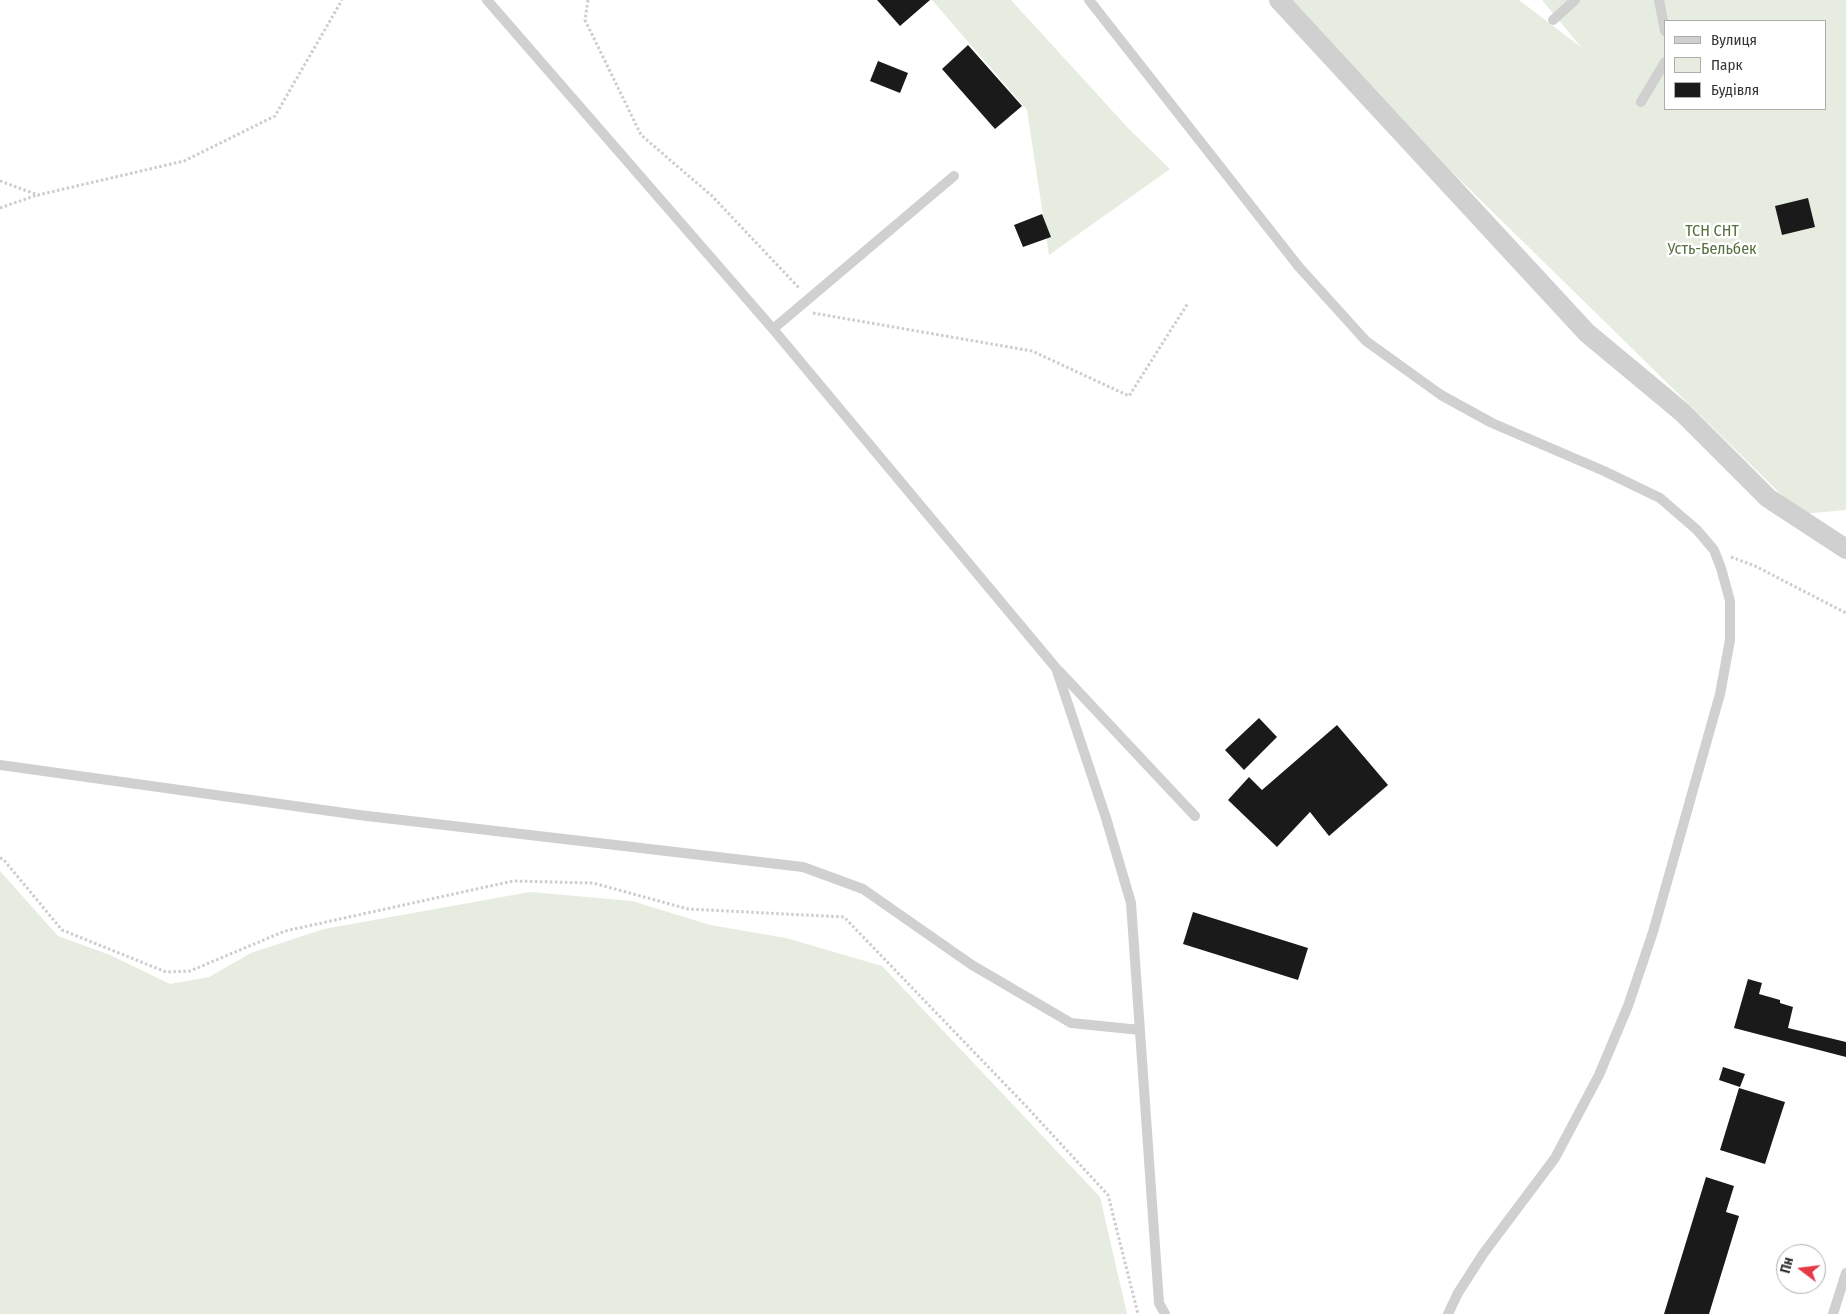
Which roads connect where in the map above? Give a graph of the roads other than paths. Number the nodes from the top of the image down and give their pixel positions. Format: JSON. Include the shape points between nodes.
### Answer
{"nodes":[{"id":1,"x":487,"y":0,"type":"edge"},
{"id":2,"x":1090,"y":0,"type":"edge"},
{"id":3,"x":1279,"y":0,"type":"edge"},
{"id":4,"x":1575,"y":0,"type":"edge"},
{"id":5,"x":1659,"y":0,"type":"edge"},
{"id":6,"x":1553,"y":20,"type":"dead end"},
{"id":7,"x":1664,"y":26,"type":"edge"},
{"id":8,"x":1664,"y":64,"type":"edge"},
{"id":9,"x":1641,"y":102,"type":"dead end"},
{"id":10,"x":954,"y":176,"type":"dead end"},
{"id":11,"x":773,"y":329,"type":"junction"},
{"id":12,"x":1846,"y":549,"type":"edge"},
{"id":13,"x":1056,"y":668,"type":"junction"},
{"id":14,"x":0,"y":765,"type":"edge"},
{"id":15,"x":1195,"y":816,"type":"dead end"},
{"id":16,"x":1140,"y":1030,"type":"junction"},
{"id":17,"x":1846,"y":1273,"type":"edge"},
{"id":18,"x":1165,"y":1314,"type":"edge"},
{"id":19,"x":1448,"y":1314,"type":"edge"},
{"id":20,"x":1833,"y":1314,"type":"edge"}],
"edges":[{"from":1,"to":11,"type":"lane"},
{"from":2,"to":19,"type":"lane","via":[[1299,266],[1366,341],[1441,396],[1492,423],[1660,498],[1697,530],[1714,550],[1730,601],[1730,640],[1720,694],[1653,932],[1628,1006],[1599,1076],[1555,1158],[1483,1254]]},
{"from":3,"to":12,"type":"street","via":[[1587,333],[1682,412],[1768,498]]},
{"from":4,"to":6,"type":"lane"},
{"from":5,"to":7,"type":"lane"},
{"from":8,"to":9,"type":"lane"},
{"from":10,"to":11,"type":"lane"},
{"from":11,"to":13,"type":"lane"},
{"from":13,"to":15,"type":"lane"},
{"from":13,"to":16,"type":"lane","via":[[1131,902]]},
{"from":14,"to":16,"type":"lane","via":[[359,815],[803,867],[862,889],[972,965],[1071,1023]]},
{"from":16,"to":18,"type":"lane","via":[[1159,1303]]},
{"from":17,"to":20,"type":"lane"}]}
